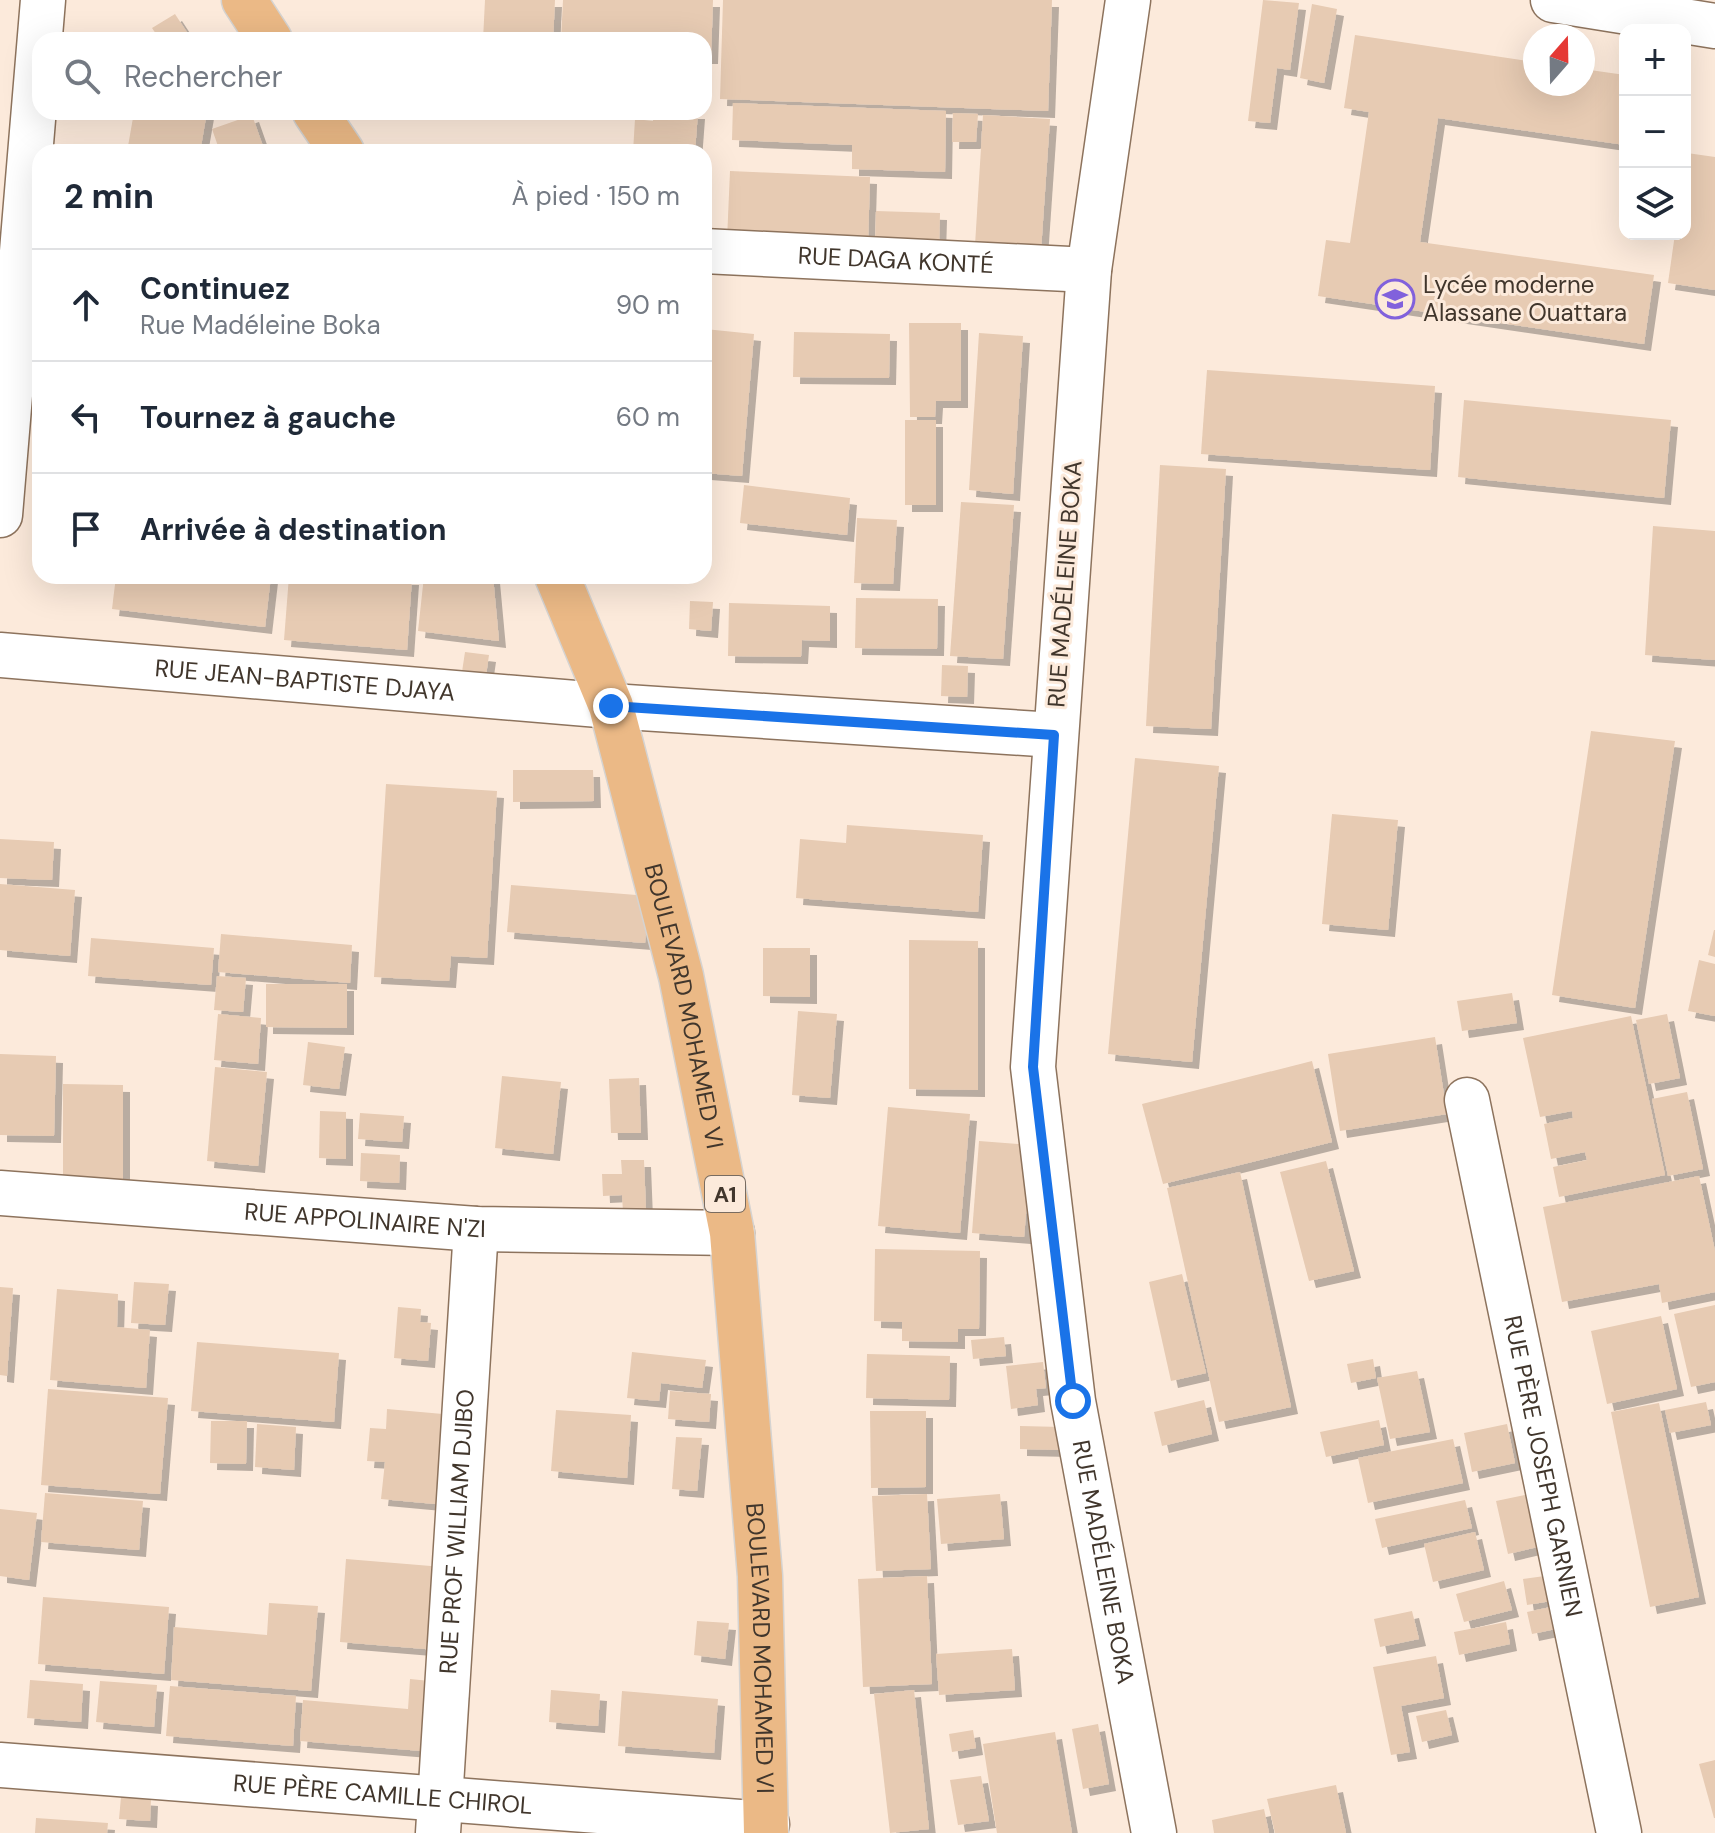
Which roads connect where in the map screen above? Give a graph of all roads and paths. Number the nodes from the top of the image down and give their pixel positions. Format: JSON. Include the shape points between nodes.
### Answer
{"nodes":[{"id":1,"x":43,"y":0,"type":"edge"},
{"id":2,"x":244,"y":0,"type":"edge"},
{"id":3,"x":1128,"y":0,"type":"edge"},
{"id":4,"x":1553,"y":0,"type":"edge"},
{"id":5,"x":1715,"y":26,"type":"edge"},
{"id":6,"x":40,"y":32,"type":"edge"},
{"id":7,"x":265,"y":32,"type":"edge"},
{"id":8,"x":33,"y":120,"type":"edge"},
{"id":9,"x":320,"y":120,"type":"edge"},
{"id":10,"x":337,"y":144,"type":"edge"},
{"id":11,"x":712,"y":251,"type":"edge"},
{"id":12,"x":1089,"y":270,"type":"junction"},
{"id":13,"x":0,"y":515,"type":"edge"},
{"id":14,"x":560,"y":584,"type":"edge"},
{"id":15,"x":0,"y":655,"type":"edge"},
{"id":16,"x":611,"y":706,"type":"junction"},
{"id":17,"x":1054,"y":735,"type":"junction"},
{"id":18,"x":1467,"y":1100,"type":"dead end"},
{"id":19,"x":0,"y":1193,"type":"edge"},
{"id":20,"x":476,"y":1229,"type":"junction"},
{"id":21,"x":732,"y":1233,"type":"junction"},
{"id":22,"x":0,"y":1765,"type":"edge"},
{"id":23,"x":439,"y":1815,"type":"edge"},
{"id":24,"x":766,"y":1828,"type":"edge"},
{"id":25,"x":1154,"y":1833,"type":"edge"},
{"id":26,"x":1619,"y":1833,"type":"edge"}],
"edges":[{"from":1,"to":6,"type":"street"},
{"from":2,"to":7,"type":"main road"},
{"from":3,"to":12,"type":"street","name":"RUE MADÉLEINE BOKA"},
{"from":4,"to":5,"type":"street"},
{"from":8,"to":13,"type":"street"},
{"from":9,"to":10,"type":"main road"},
{"from":11,"to":12,"type":"street","name":"RUE DAGA KONTÉ"},
{"from":12,"to":17,"type":"street","name":"RUE MADÉLEINE BOKA"},
{"from":14,"to":16,"type":"main road","name":"BOULEVARD MOHAMED VI","number":"A1"},
{"from":15,"to":16,"type":"street","name":"RUE JEAN-BAPTISTE DJAYA"},
{"from":16,"to":17,"type":"street","name":"RUE JEAN-BAPTISTE DJAYA"},
{"from":16,"to":21,"type":"main road","name":"BOULEVARD MOHAMED VI","number":"A1","via":[[681,976]]},
{"from":17,"to":25,"type":"street","name":"RUE MADÉLEINE BOKA","via":[[1033,1067],[1073,1401]]},
{"from":18,"to":26,"type":"street","name":"RUE PÈRE JOSEPH GARNIEN"},
{"from":19,"to":20,"type":"street","name":"RUE APPOLINAIRE N'ZI"},
{"from":20,"to":21,"type":"street","name":"RUE APPOLINAIRE N'ZI"},
{"from":20,"to":23,"type":"street","name":"RUE PROF WILLIAM DJIBO"},
{"from":21,"to":24,"type":"main road","name":"BOULEVARD MOHAMED VI","number":"A1","via":[[760,1576]]},
{"from":22,"to":23,"type":"street","name":"RUE PÈRE CAMILLE CHIROL"},
{"from":23,"to":24,"type":"street","name":"RUE PÈRE CAMILLE CHIROL"}]}
